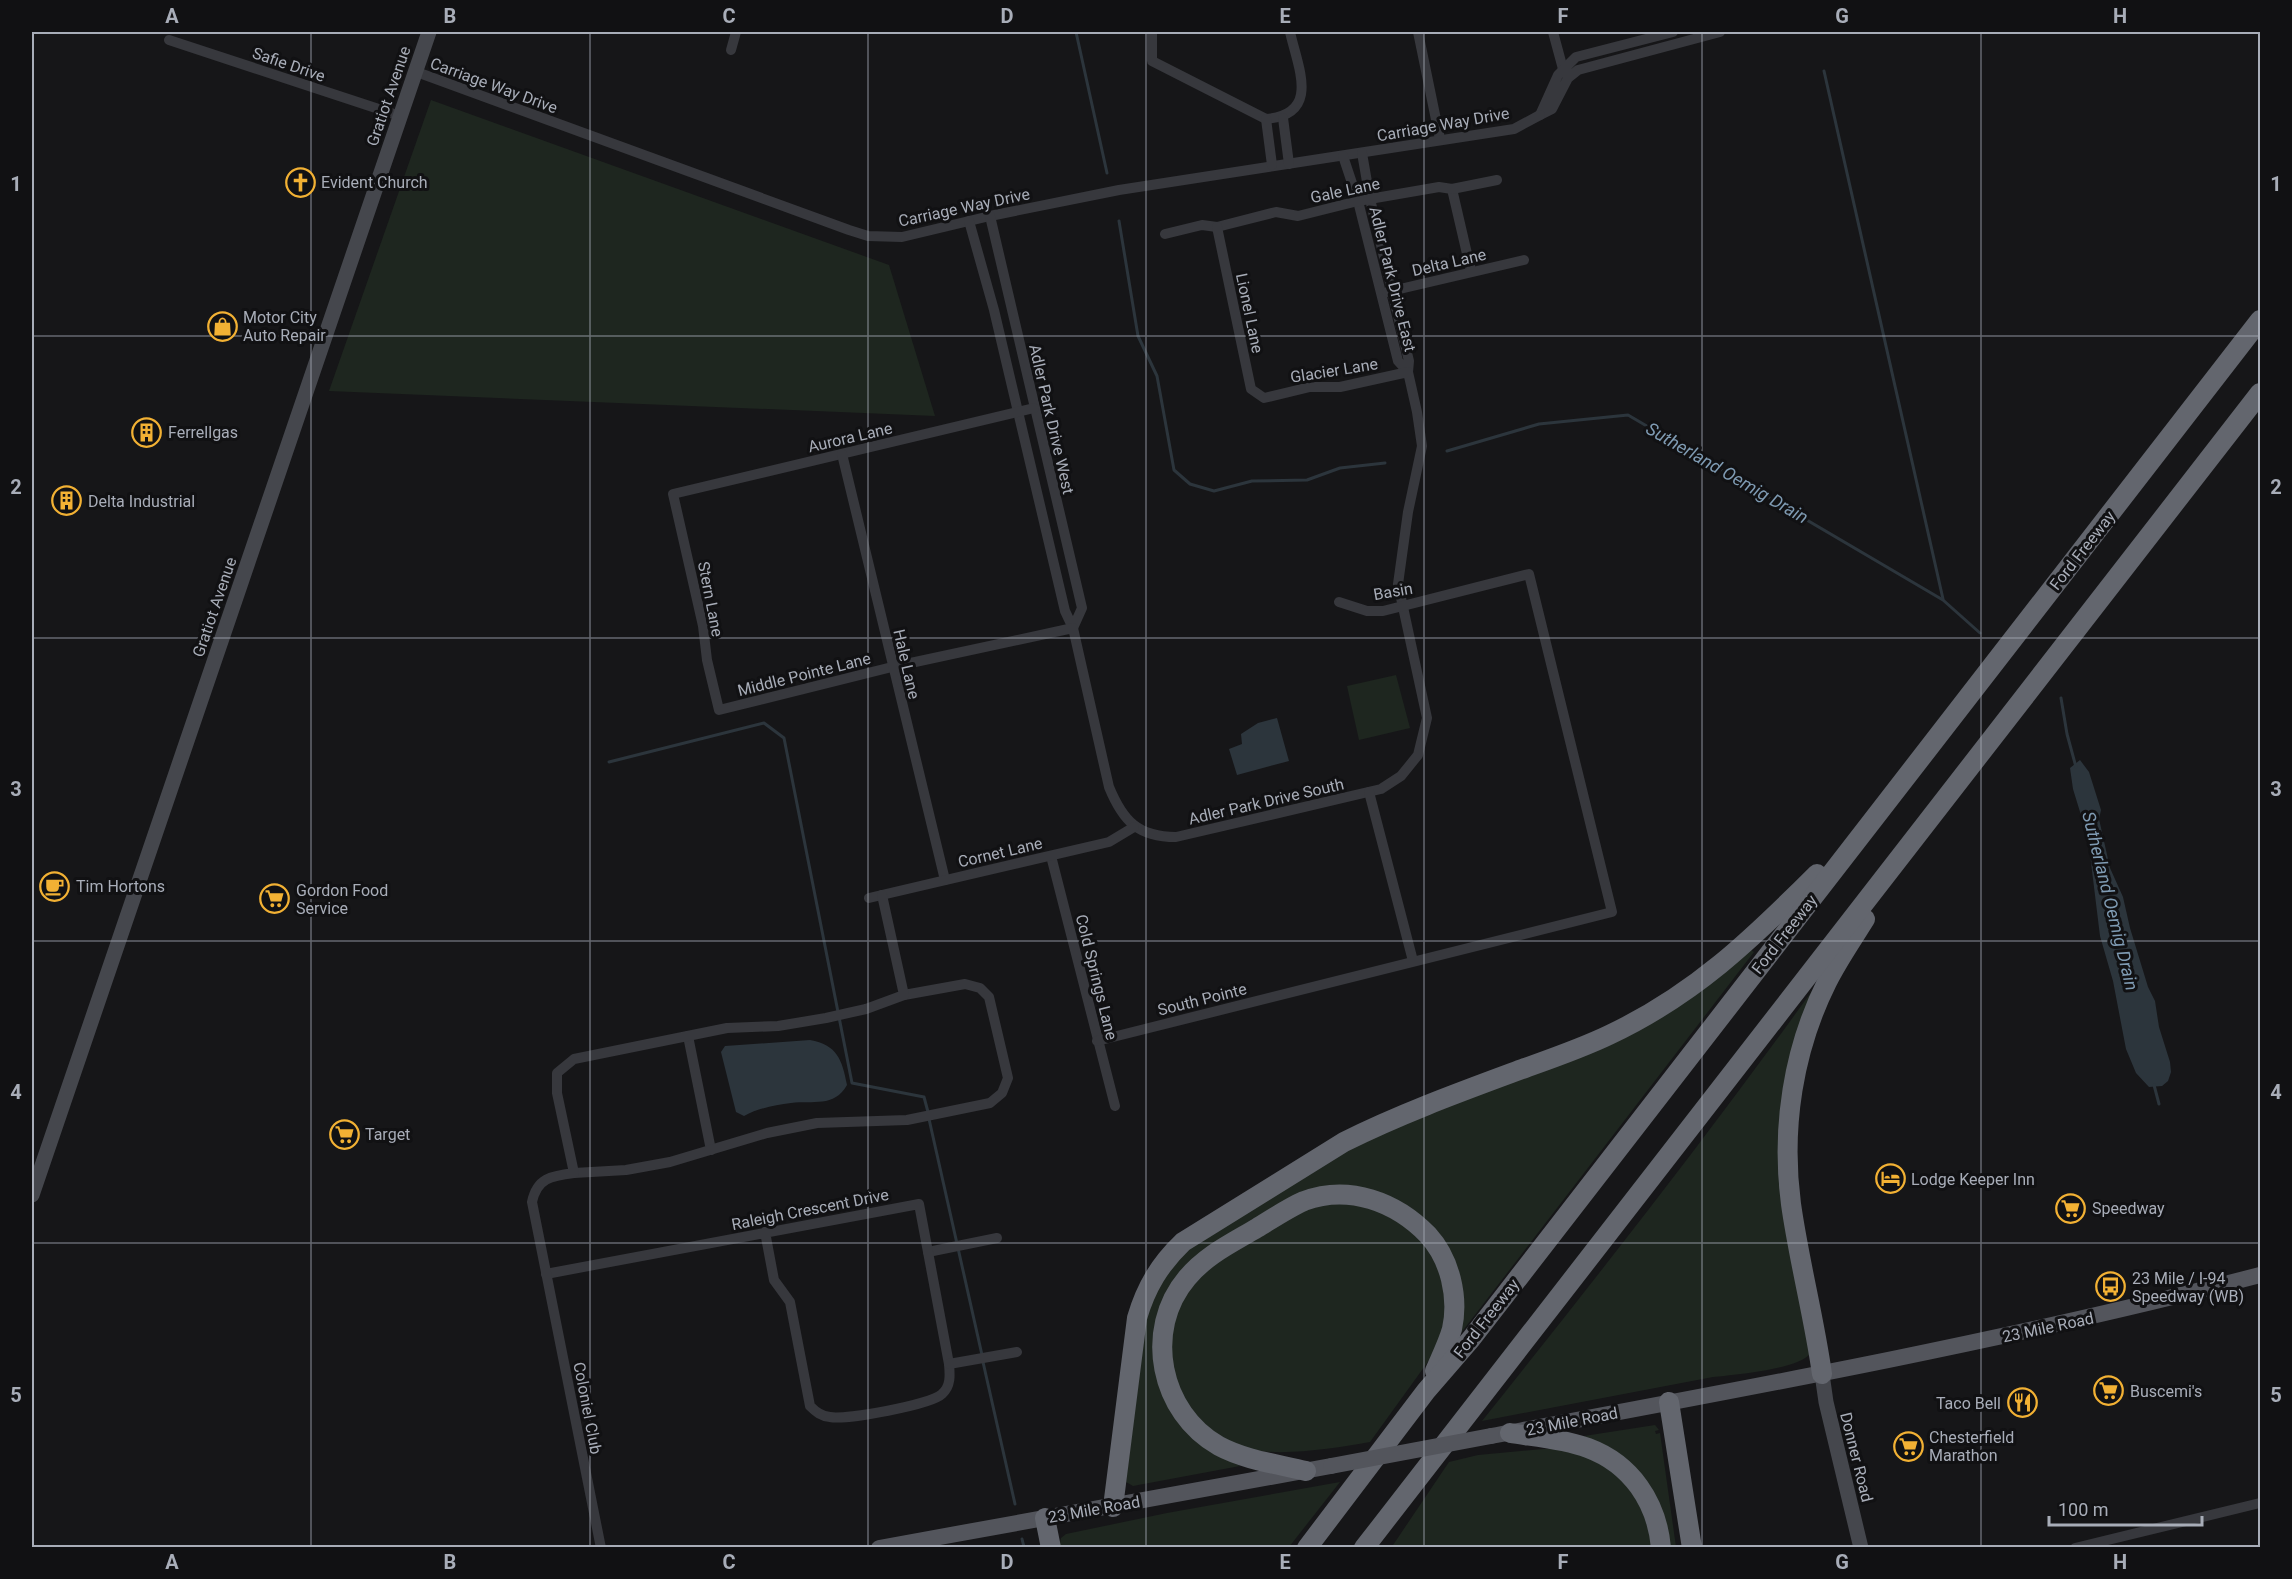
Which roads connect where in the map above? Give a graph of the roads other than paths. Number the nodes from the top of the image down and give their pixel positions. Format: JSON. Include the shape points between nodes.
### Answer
{"nodes":[{"id":1,"x":429,"y":32,"type":"edge"},
{"id":2,"x":736,"y":32,"type":"edge"},
{"id":3,"x":1152,"y":32,"type":"edge"},
{"id":4,"x":1290,"y":32,"type":"edge"},
{"id":5,"x":1418,"y":32,"type":"edge"},
{"id":6,"x":1553,"y":32,"type":"edge"},
{"id":7,"x":1720,"y":32,"type":"edge"},
{"id":8,"x":1676,"y":35,"type":"edge"},
{"id":9,"x":169,"y":40,"type":"dead end"},
{"id":10,"x":730,"y":50,"type":"dead end"},
{"id":11,"x":414,"y":71,"type":"junction"},
{"id":12,"x":1567,"y":73,"type":"junction"},
{"id":13,"x":400,"y":116,"type":"junction"},
{"id":14,"x":1283,"y":117,"type":"junction"},
{"id":15,"x":1266,"y":119,"type":"junction"},
{"id":16,"x":1440,"y":139,"type":"junction"},
{"id":17,"x":1362,"y":153,"type":"junction"},
{"id":18,"x":1342,"y":156,"type":"junction"},
{"id":19,"x":1289,"y":164,"type":"junction"},
{"id":20,"x":1272,"y":165,"type":"junction"},
{"id":21,"x":1497,"y":180,"type":"dead end"},
{"id":22,"x":1452,"y":189,"type":"junction"},
{"id":23,"x":1364,"y":200,"type":"junction"},
{"id":24,"x":990,"y":216,"type":"junction"},
{"id":25,"x":969,"y":221,"type":"junction"},
{"id":26,"x":1217,"y":227,"type":"junction"},
{"id":27,"x":1165,"y":234,"type":"dead end"},
{"id":28,"x":1524,"y":260,"type":"dead end"},
{"id":29,"x":1471,"y":271,"type":"junction"},
{"id":30,"x":1393,"y":290,"type":"junction"},
{"id":31,"x":1381,"y":294,"type":"junction"},
{"id":32,"x":2260,"y":320,"type":"edge"},
{"id":33,"x":1408,"y":372,"type":"junction"},
{"id":34,"x":2260,"y":393,"type":"edge"},
{"id":35,"x":1264,"y":398,"type":"joint"},
{"id":36,"x":1034,"y":408,"type":"junction"},
{"id":37,"x":1019,"y":412,"type":"junction"},
{"id":38,"x":843,"y":454,"type":"junction"},
{"id":39,"x":673,"y":494,"type":"joint"},
{"id":40,"x":1339,"y":602,"type":"dead end"},
{"id":41,"x":1402,"y":606,"type":"junction"},
{"id":42,"x":1073,"y":628,"type":"junction"},
{"id":43,"x":892,"y":667,"type":"junction"},
{"id":44,"x":718,"y":710,"type":"joint"},
{"id":45,"x":1401,"y":776,"type":"joint"},
{"id":46,"x":1369,"y":792,"type":"junction"},
{"id":47,"x":1876,"y":815,"type":"junction"},
{"id":48,"x":1134,"y":827,"type":"junction"},
{"id":49,"x":1920,"y":829,"type":"junction"},
{"id":50,"x":1051,"y":856,"type":"junction"},
{"id":51,"x":945,"y":880,"type":"junction"},
{"id":52,"x":882,"y":895,"type":"junction"},
{"id":53,"x":869,"y":898,"type":"dead end"},
{"id":54,"x":1413,"y":962,"type":"junction"},
{"id":55,"x":904,"y":995,"type":"junction"},
{"id":56,"x":688,"y":1036,"type":"junction"},
{"id":57,"x":1097,"y":1041,"type":"junction"},
{"id":58,"x":1115,"y":1106,"type":"dead end"},
{"id":59,"x":711,"y":1150,"type":"junction"},
{"id":60,"x":574,"y":1173,"type":"junction"},
{"id":61,"x":32,"y":1195,"type":"edge"},
{"id":62,"x":765,"y":1233,"type":"junction"},
{"id":63,"x":997,"y":1238,"type":"dead end"},
{"id":64,"x":928,"y":1252,"type":"junction"},
{"id":65,"x":546,"y":1274,"type":"junction"},
{"id":66,"x":2260,"y":1275,"type":"edge"},
{"id":67,"x":1017,"y":1352,"type":"dead end"},
{"id":68,"x":949,"y":1364,"type":"junction"},
{"id":69,"x":1822,"y":1374,"type":"junction"},
{"id":70,"x":1426,"y":1391,"type":"junction"},
{"id":71,"x":1669,"y":1402,"type":"junction"},
{"id":72,"x":1500,"y":1434,"type":"junction"},
{"id":73,"x":1306,"y":1471,"type":"junction"},
{"id":74,"x":2260,"y":1503,"type":"edge"},
{"id":75,"x":1113,"y":1507,"type":"junction"},
{"id":76,"x":1045,"y":1518,"type":"junction"},
{"id":77,"x":1385,"y":1520,"type":"junction"},
{"id":78,"x":601,"y":1548,"type":"edge"},
{"id":79,"x":879,"y":1548,"type":"edge"},
{"id":80,"x":1051,"y":1548,"type":"edge"},
{"id":81,"x":1307,"y":1548,"type":"edge"},
{"id":82,"x":1364,"y":1548,"type":"edge"},
{"id":83,"x":1378,"y":1548,"type":"edge"},
{"id":84,"x":1661,"y":1548,"type":"edge"},
{"id":85,"x":1692,"y":1548,"type":"edge"},
{"id":86,"x":1861,"y":1548,"type":"edge"},
{"id":87,"x":2075,"y":1548,"type":"edge"}],
"edges":[{"from":1,"to":11,"type":"main road","name":"Gratiot Avenue"},
{"from":2,"to":10,"type":"street"},
{"from":3,"to":15,"type":"street","via":[[1152,61]]},
{"from":4,"to":14,"type":"street","via":[[1302,97],[1295,109]]},
{"from":5,"to":16,"type":"street"},
{"from":6,"to":12,"type":"street"},
{"from":7,"to":8,"type":"street","name":"Carriage Way Drive"},
{"from":8,"to":12,"type":"street","name":"Carriage Way Drive","via":[[1576,57]]},
{"from":9,"to":13,"type":"street","name":"Safie Drive"},
{"from":11,"to":13,"type":"main road","name":"Gratiot Avenue"},
{"from":11,"to":25,"type":"street","name":"Carriage Way Drive","via":[[868,236],[902,237]]},
{"from":12,"to":16,"type":"street","name":"Carriage Way Drive","via":[[1545,100],[1540,116],[1514,129]]},
{"from":13,"to":61,"type":"main road","name":"Gratiot Avenue"},
{"from":14,"to":15,"type":"street"},
{"from":14,"to":19,"type":"street"},
{"from":15,"to":20,"type":"street"},
{"from":16,"to":17,"type":"street","name":"Carriage Way Drive"},
{"from":17,"to":18,"type":"street","name":"Carriage Way Drive"},
{"from":17,"to":23,"type":"street","name":"Adler Park Drive East"},
{"from":18,"to":19,"type":"street","name":"Carriage Way Drive"},
{"from":18,"to":23,"type":"street","name":"Adler Park Drive East"},
{"from":19,"to":20,"type":"street","name":"Carriage Way Drive"},
{"from":20,"to":24,"type":"street","name":"Carriage Way Drive"},
{"from":21,"to":22,"type":"street","name":"Gale Lane"},
{"from":22,"to":23,"type":"street","name":"Gale Lane","via":[[1439,187]]},
{"from":22,"to":29,"type":"street"},
{"from":23,"to":26,"type":"street","name":"Gale Lane","via":[[1298,216],[1276,212]]},
{"from":23,"to":30,"type":"street","name":"Adler Park Drive East"},
{"from":23,"to":31,"type":"street","name":"Adler Park Drive East"},
{"from":24,"to":25,"type":"street","name":"Carriage Way Drive"},
{"from":24,"to":36,"type":"street","name":"Adler Park Drive West"},
{"from":25,"to":37,"type":"street","name":"Adler Park Drive West"},
{"from":26,"to":27,"type":"street","name":"Gale Lane","via":[[1202,225]]},
{"from":26,"to":35,"type":"street","name":"Lionel Lane","via":[[1251,389]]},
{"from":28,"to":29,"type":"street","name":"Delta Lane"},
{"from":29,"to":30,"type":"street","name":"Delta Lane"},
{"from":30,"to":31,"type":"street","name":"Delta Lane"},
{"from":30,"to":33,"type":"street","name":"Adler Park Drive East"},
{"from":31,"to":33,"type":"street","name":"Adler Park Drive East","via":[[1398,361]]},
{"from":32,"to":47,"type":"highway","name":"Ford Freeway"},
{"from":33,"to":35,"type":"street","name":"Glacier Lane"},
{"from":33,"to":41,"type":"street","name":"Adler Park Drive East","via":[[1422,446],[1398,584]]},
{"from":34,"to":49,"type":"highway"},
{"from":36,"to":37,"type":"street","name":"Aurora Lane"},
{"from":36,"to":42,"type":"street","name":"Adler Park Drive West","via":[[1082,608]]},
{"from":37,"to":38,"type":"street","name":"Aurora Lane"},
{"from":37,"to":42,"type":"street","name":"Adler Park Drive West","via":[[1065,611]]},
{"from":38,"to":39,"type":"street","name":"Aurora Lane"},
{"from":38,"to":43,"type":"street","name":"Hale Lane"},
{"from":39,"to":44,"type":"street","name":"Stern Lane"},
{"from":40,"to":41,"type":"street","name":"Basin","via":[[1367,611]]},
{"from":41,"to":45,"type":"street","name":"Adler Park Drive East","via":[[1427,718],[1418,756]]},
{"from":41,"to":54,"type":"street","name":"Basin","via":[[1529,574],[1612,912]]},
{"from":42,"to":43,"type":"street","name":"Middle Pointe Lane"},
{"from":42,"to":48,"type":"street","name":"Adler Park Drive West","via":[[1109,787],[1117,806]]},
{"from":43,"to":44,"type":"street","name":"Middle Pointe Lane"},
{"from":43,"to":51,"type":"street","name":"Hale Lane"},
{"from":45,"to":46,"type":"street","name":"Adler Park Drive South"},
{"from":46,"to":48,"type":"street","name":"Adler Park Drive South","via":[[1176,837]]},
{"from":46,"to":54,"type":"street"},
{"from":47,"to":70,"type":"highway","name":"Ford Freeway","via":[[1478,1330]]},
{"from":47,"to":75,"type":"highway","via":[[1758,933],[1686,993],[1608,1036],[1359,1134],[1198,1231],[1177,1248],[1153,1278],[1137,1318]]},
{"from":48,"to":50,"type":"street","name":"Cornet Lane","via":[[1109,842]]},
{"from":49,"to":69,"type":"highway","via":[[1827,981],[1794,1078],[1788,1127],[1788,1181]]},
{"from":49,"to":77,"type":"highway"},
{"from":50,"to":51,"type":"street","name":"Cornet Lane"},
{"from":50,"to":57,"type":"street","name":"Cold Springs Lane"},
{"from":51,"to":52,"type":"street","name":"Cornet Lane"},
{"from":52,"to":53,"type":"street","name":"Cornet Lane"},
{"from":52,"to":55,"type":"street"},
{"from":54,"to":57,"type":"street","name":"South Pointe"},
{"from":55,"to":56,"type":"street","name":"Coloniel Club","via":[[826,1018]]},
{"from":55,"to":59,"type":"street","name":"Coloniel Club","via":[[965,984],[980,988],[989,998],[1008,1078],[1002,1093],[990,1103],[907,1120],[817,1123]]},
{"from":56,"to":59,"type":"street"},
{"from":56,"to":60,"type":"street","name":"Coloniel Club","via":[[574,1059],[556,1073]]},
{"from":57,"to":58,"type":"street","name":"Cold Springs Lane"},
{"from":59,"to":60,"type":"street","name":"Coloniel Club","via":[[627,1170]]},
{"from":60,"to":65,"type":"street","name":"Coloniel Club","via":[[541,1182],[534,1191],[532,1202]]},
{"from":62,"to":64,"type":"street","name":"Raleigh Crescent Drive","via":[[919,1204]]},
{"from":62,"to":65,"type":"street","name":"Raleigh Crescent Drive"},
{"from":62,"to":68,"type":"street","via":[[774,1280],[790,1302],[810,1406],[815,1412],[839,1418],[928,1402],[947,1387],[951,1376]]},
{"from":63,"to":64,"type":"street"},
{"from":64,"to":68,"type":"street","name":"Raleigh Crescent Drive"},
{"from":65,"to":78,"type":"street","name":"Coloniel Club"},
{"from":66,"to":69,"type":"main road","name":"23 Mile Road","via":[[2071,1323]]},
{"from":67,"to":68,"type":"street"},
{"from":69,"to":71,"type":"main road","name":"23 Mile Road"},
{"from":69,"to":86,"type":"main road","name":"Donner Road"},
{"from":70,"to":73,"type":"highway","via":[[1449,1338],[1454,1296],[1446,1264],[1431,1239],[1396,1209],[1351,1195],[1306,1200],[1207,1258],[1177,1291],[1165,1321],[1163,1366],[1172,1396],[1190,1423],[1219,1446]]},
{"from":70,"to":81,"type":"highway","name":"Ford Freeway"},
{"from":71,"to":72,"type":"main road","name":"23 Mile Road"},
{"from":71,"to":85,"type":"highway"},
{"from":72,"to":73,"type":"main road","name":"23 Mile Road","bridge":true},
{"from":72,"to":84,"type":"highway","via":[[1588,1448],[1619,1465],[1648,1501]]},
{"from":73,"to":75,"type":"main road","name":"23 Mile Road"},
{"from":74,"to":87,"type":"street"},
{"from":75,"to":76,"type":"main road","name":"23 Mile Road"},
{"from":76,"to":79,"type":"main road","name":"23 Mile Road"},
{"from":76,"to":80,"type":"highway"},
{"from":77,"to":82,"type":"highway"},
{"from":77,"to":83,"type":"highway"}]}
